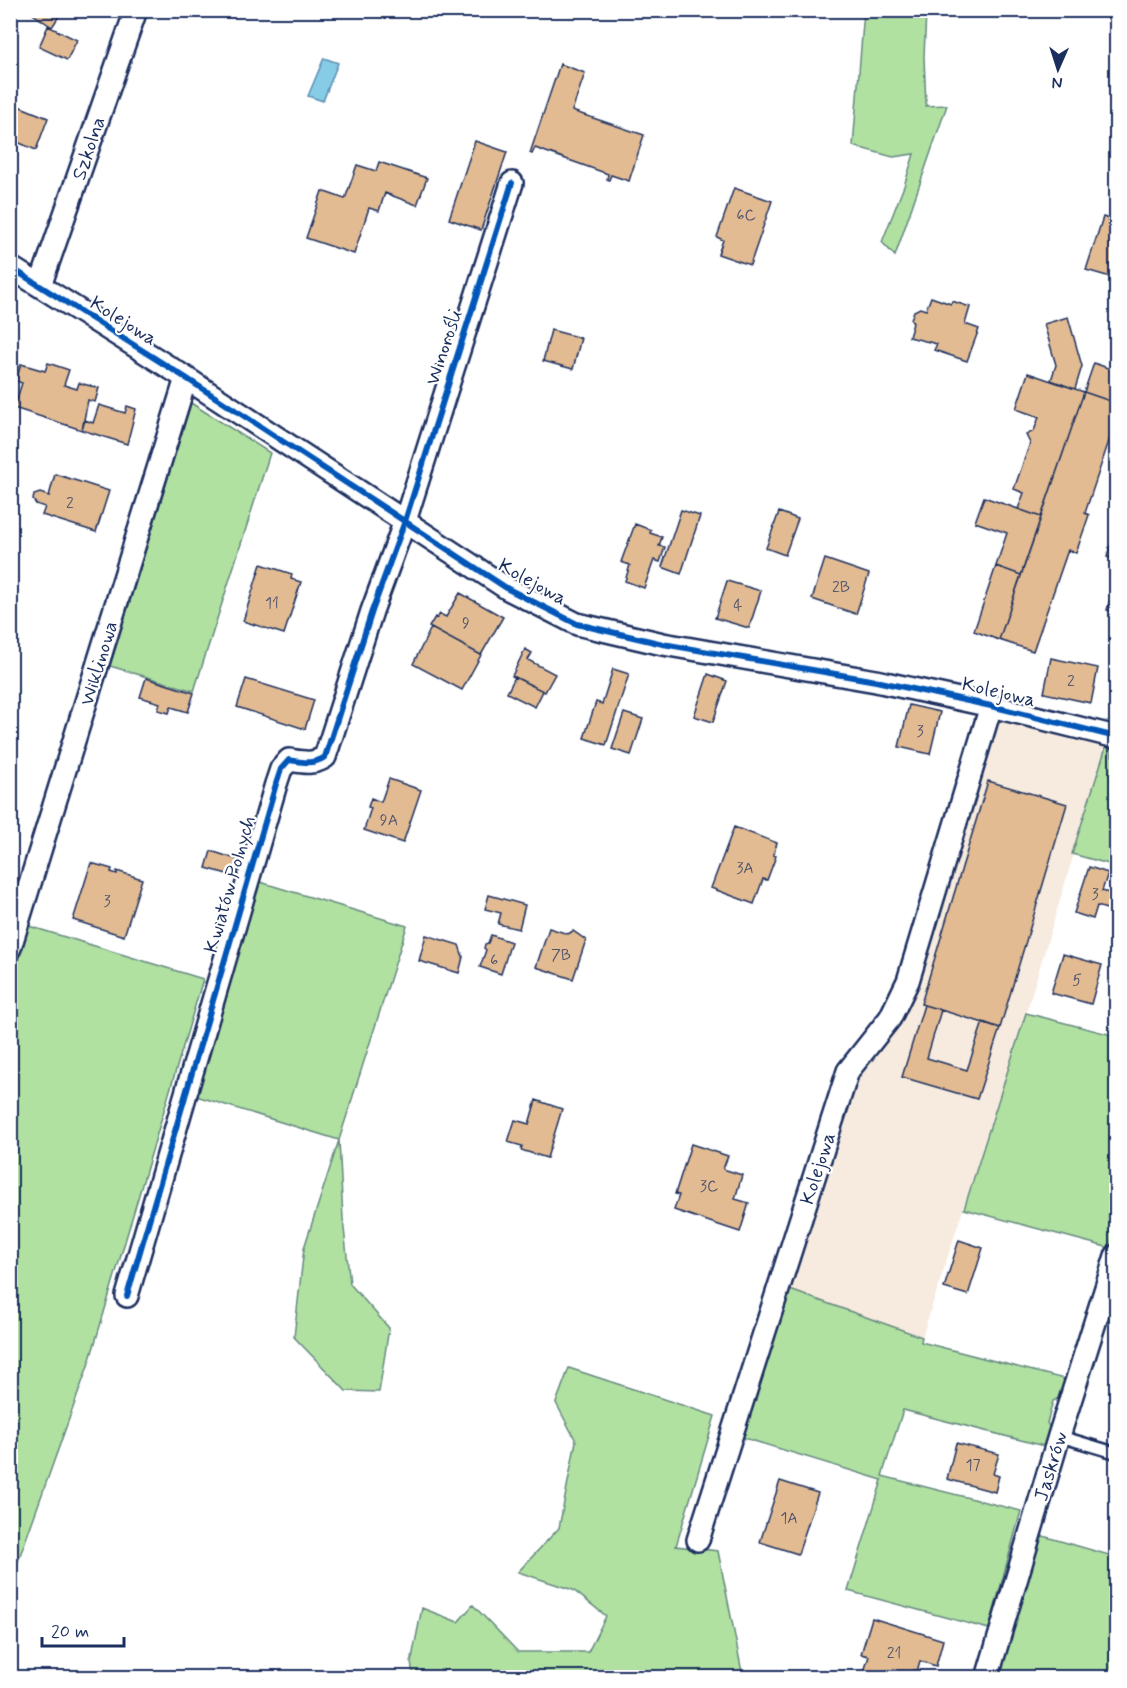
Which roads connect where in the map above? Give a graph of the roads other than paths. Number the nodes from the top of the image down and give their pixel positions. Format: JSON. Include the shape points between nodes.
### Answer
{"nodes":[{"id":1,"x":136,"y":10,"type":"edge"},
{"id":2,"x":512,"y":183,"type":"dead end"},
{"id":3,"x":10,"y":267,"type":"edge"},
{"id":4,"x":40,"y":286,"type":"junction"},
{"id":5,"x":186,"y":378,"type":"junction"},
{"id":6,"x":405,"y":521,"type":"junction"},
{"id":7,"x":991,"y":706,"type":"junction"},
{"id":8,"x":1116,"y":736,"type":"edge"},
{"id":9,"x":10,"y":948,"type":"edge"},
{"id":10,"x":1116,"y":1257,"type":"edge"},
{"id":11,"x":127,"y":1296,"type":"dead end"},
{"id":12,"x":1059,"y":1436,"type":"junction"},
{"id":13,"x":1116,"y":1453,"type":"edge"},
{"id":14,"x":698,"y":1540,"type":"dead end"},
{"id":15,"x":987,"y":1677,"type":"edge"}],
"edges":[{"from":1,"to":4,"type":"street","name":"Szkolna"},
{"from":2,"to":6,"type":"street","name":"Winorośli"},
{"from":3,"to":4,"type":"street","name":"Kolejowa"},
{"from":4,"to":5,"type":"street","name":"Kolejowa"},
{"from":5,"to":6,"type":"street","name":"Kolejowa"},
{"from":5,"to":9,"type":"street","name":"Wiklinowa"},
{"from":6,"to":7,"type":"street","name":"Kolejowa","via":[[508,588],[577,624]]},
{"from":6,"to":11,"type":"street","name":"Kwiatów Polnych","via":[[325,757],[311,763],[289,760],[281,769]]},
{"from":7,"to":8,"type":"street","name":"Kolejowa"},
{"from":7,"to":14,"type":"street","name":"Kolejowa","via":[[908,981],[890,1018],[848,1071]]},
{"from":10,"to":12,"type":"street","name":"Jaskrów"},
{"from":12,"to":13,"type":"lane"},
{"from":12,"to":15,"type":"street","name":"Jaskrów"}]}
